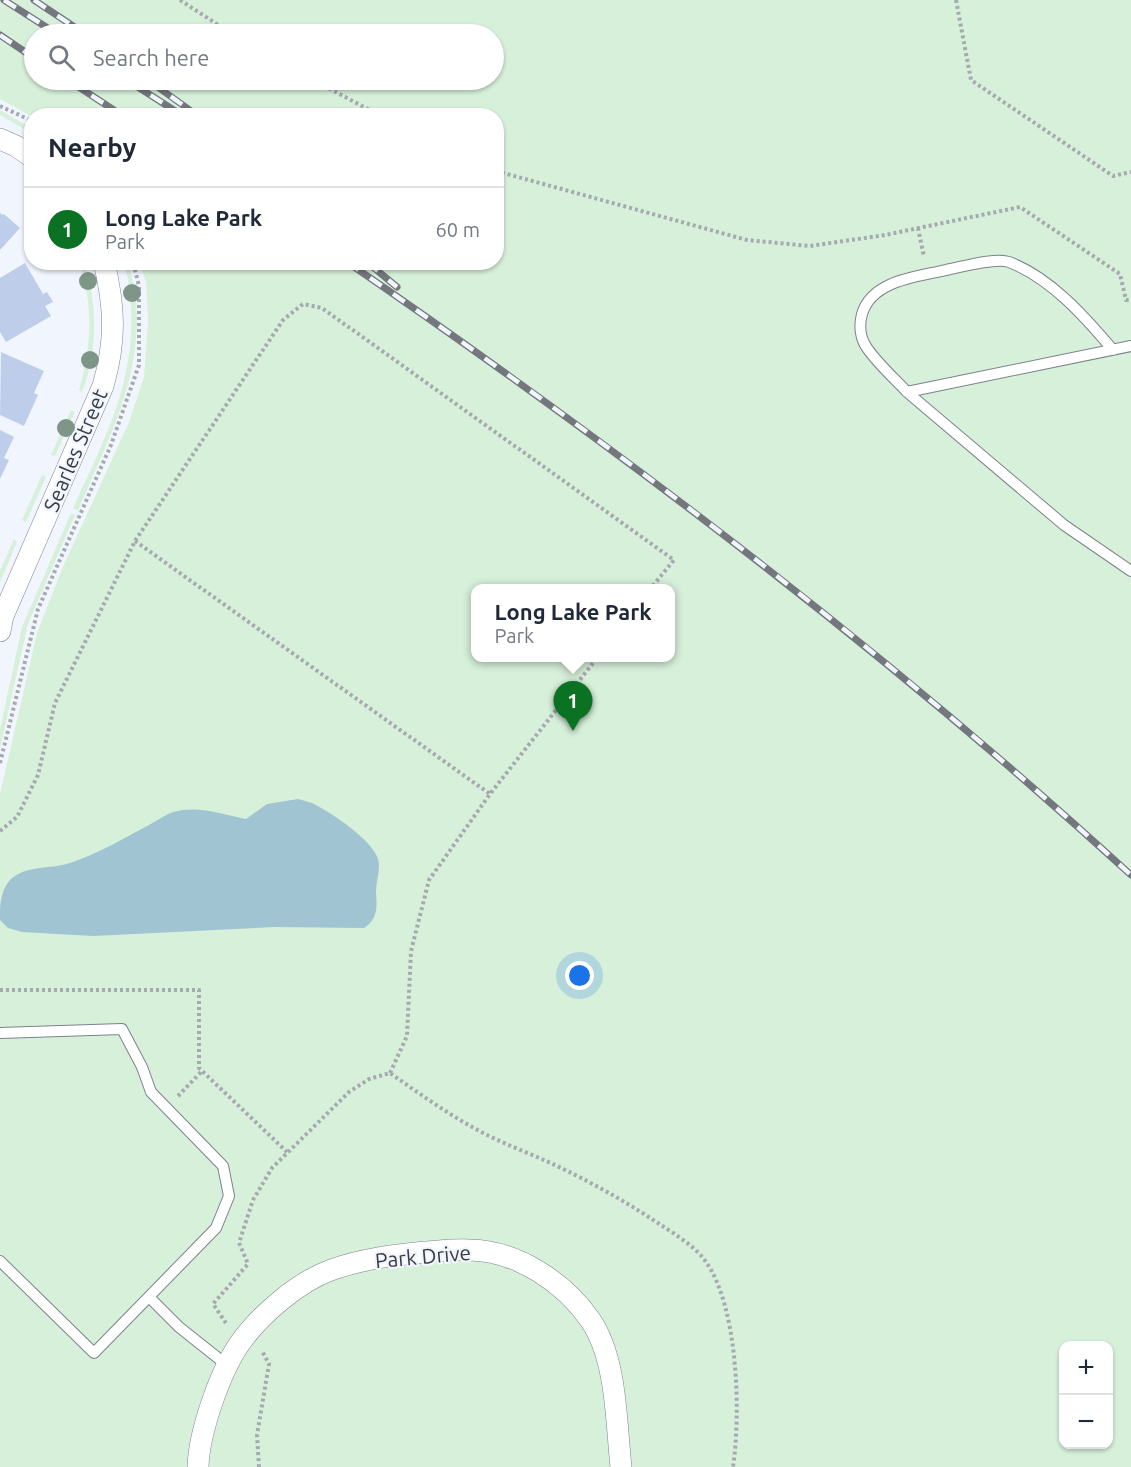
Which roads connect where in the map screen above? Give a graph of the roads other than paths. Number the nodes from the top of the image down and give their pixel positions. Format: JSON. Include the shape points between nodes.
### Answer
{"nodes":[{"id":1,"x":0,"y":139,"type":"edge"},
{"id":2,"x":24,"y":152,"type":"edge"},
{"id":3,"x":107,"y":270,"type":"edge"},
{"id":4,"x":1131,"y":346,"type":"edge"},
{"id":5,"x":1113,"y":350,"type":"junction"},
{"id":6,"x":908,"y":392,"type":"junction"},
{"id":7,"x":1131,"y":572,"type":"edge"},
{"id":8,"x":0,"y":631,"type":"edge"},
{"id":9,"x":0,"y":1034,"type":"edge"},
{"id":10,"x":0,"y":1261,"type":"edge"},
{"id":11,"x":149,"y":1297,"type":"junction"},
{"id":12,"x":228,"y":1366,"type":"junction"},
{"id":13,"x":198,"y":1467,"type":"edge"},
{"id":14,"x":621,"y":1467,"type":"edge"}],
"edges":[{"from":1,"to":2,"type":"street"},
{"from":3,"to":8,"type":"street","name":"Searles Street","via":[[112,295],[110,363]]},
{"from":4,"to":5,"type":"lane"},
{"from":5,"to":6,"type":"lane"},
{"from":5,"to":6,"type":"lane","via":[[1061,295],[1007,261],[927,274],[879,290],[865,304],[858,326],[866,347]]},
{"from":6,"to":7,"type":"lane","via":[[1064,525]]},
{"from":9,"to":11,"type":"lane","via":[[122,1029],[151,1092],[223,1166],[229,1196],[216,1228]]},
{"from":10,"to":11,"type":"lane","via":[[94,1353]]},
{"from":11,"to":12,"type":"lane"},
{"from":12,"to":13,"type":"street","name":"Park Drive","via":[[204,1427]]},
{"from":12,"to":14,"type":"street","name":"Park Drive","via":[[240,1343],[267,1313],[330,1270],[367,1260],[442,1251],[472,1250],[507,1256],[541,1272],[569,1294],[604,1345]]}]}
